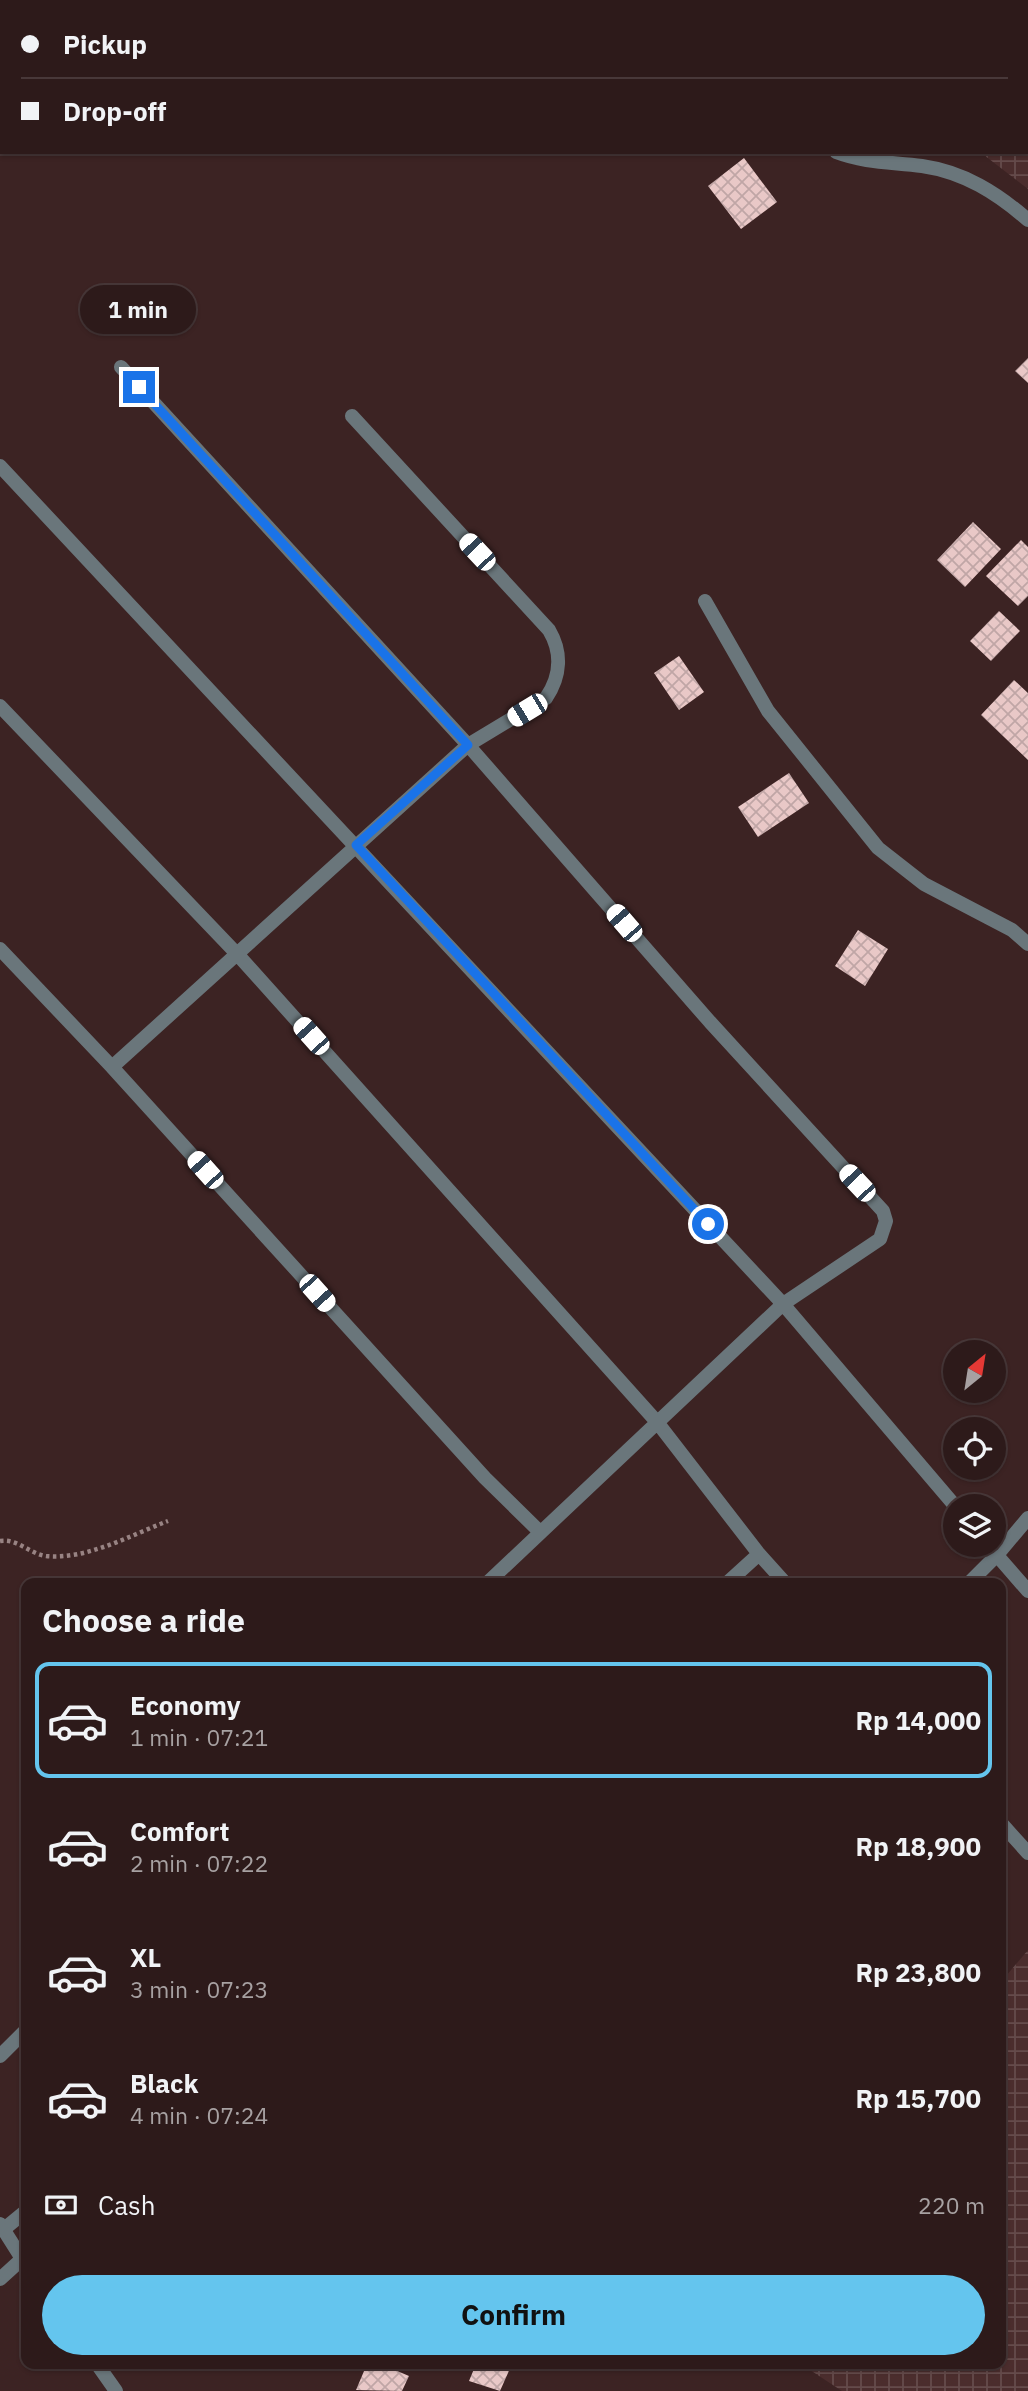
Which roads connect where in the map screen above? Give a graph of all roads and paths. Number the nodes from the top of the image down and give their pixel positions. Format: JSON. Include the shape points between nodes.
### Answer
{"nodes":[{"id":1,"x":841,"y":154,"type":"edge"},
{"id":2,"x":1028,"y":220,"type":"edge"},
{"id":3,"x":121,"y":367,"type":"dead end"},
{"id":4,"x":352,"y":416,"type":"dead end"},
{"id":5,"x":0,"y":466,"type":"edge"},
{"id":6,"x":705,"y":601,"type":"dead end"},
{"id":7,"x":0,"y":706,"type":"edge"},
{"id":8,"x":468,"y":745,"type":"junction"},
{"id":9,"x":356,"y":845,"type":"junction"},
{"id":10,"x":1028,"y":944,"type":"edge"},
{"id":11,"x":0,"y":949,"type":"edge"},
{"id":12,"x":238,"y":955,"type":"junction"},
{"id":13,"x":112,"y":1067,"type":"junction"},
{"id":14,"x":783,"y":1304,"type":"junction"},
{"id":15,"x":657,"y":1422,"type":"junction"},
{"id":16,"x":945,"y":1494,"type":"edge"},
{"id":17,"x":1028,"y":1518,"type":"edge"},
{"id":18,"x":168,"y":1521,"type":"dead end"},
{"id":19,"x":540,"y":1532,"type":"junction"},
{"id":20,"x":1006,"y":1538,"type":"edge"},
{"id":21,"x":0,"y":1541,"type":"edge"},
{"id":22,"x":759,"y":1554,"type":"junction"},
{"id":23,"x":988,"y":1557,"type":"edge"},
{"id":24,"x":999,"y":1557,"type":"edge"},
{"id":25,"x":492,"y":1578,"type":"edge"},
{"id":26,"x":733,"y":1578,"type":"edge"},
{"id":27,"x":781,"y":1578,"type":"edge"},
{"id":28,"x":972,"y":1578,"type":"edge"},
{"id":29,"x":1028,"y":1591,"type":"edge"},
{"id":30,"x":1006,"y":1829,"type":"edge"},
{"id":31,"x":1028,"y":1853,"type":"edge"},
{"id":32,"x":21,"y":2035,"type":"edge"},
{"id":33,"x":0,"y":2056,"type":"edge"},
{"id":34,"x":21,"y":2214,"type":"edge"},
{"id":35,"x":2,"y":2227,"type":"edge"},
{"id":36,"x":21,"y":2257,"type":"edge"},
{"id":37,"x":21,"y":2264,"type":"edge"},
{"id":38,"x":0,"y":2279,"type":"edge"},
{"id":39,"x":100,"y":2369,"type":"edge"},
{"id":40,"x":114,"y":2390,"type":"edge"}],
"edges":[{"from":1,"to":2,"type":"street","via":[[864,163],[925,167],[959,175],[999,195]]},
{"from":3,"to":8,"type":"street"},
{"from":4,"to":8,"type":"street","via":[[549,630],[559,647],[555,680],[546,698]]},
{"from":5,"to":9,"type":"street"},
{"from":6,"to":10,"type":"street","via":[[768,711],[878,848],[924,884],[1012,930]]},
{"from":7,"to":12,"type":"street"},
{"from":8,"to":9,"type":"street"},
{"from":8,"to":14,"type":"street","via":[[883,1211],[886,1221],[880,1239]]},
{"from":9,"to":12,"type":"street"},
{"from":9,"to":14,"type":"street"},
{"from":11,"to":13,"type":"street"},
{"from":12,"to":13,"type":"street"},
{"from":12,"to":15,"type":"street"},
{"from":13,"to":19,"type":"street","via":[[476,1468]]},
{"from":14,"to":15,"type":"street"},
{"from":14,"to":16,"type":"street"},
{"from":15,"to":19,"type":"street"},
{"from":15,"to":22,"type":"street"},
{"from":17,"to":20,"type":"street"},
{"from":18,"to":21,"type":"path","via":[[85,1552],[46,1556]]},
{"from":19,"to":25,"type":"street"},
{"from":22,"to":26,"type":"street"},
{"from":22,"to":27,"type":"street"},
{"from":23,"to":28,"type":"street"},
{"from":24,"to":29,"type":"street"},
{"from":30,"to":31,"type":"street"},
{"from":32,"to":33,"type":"street"},
{"from":34,"to":35,"type":"street"},
{"from":35,"to":36,"type":"street"},
{"from":37,"to":38,"type":"street"},
{"from":39,"to":40,"type":"street"}]}
